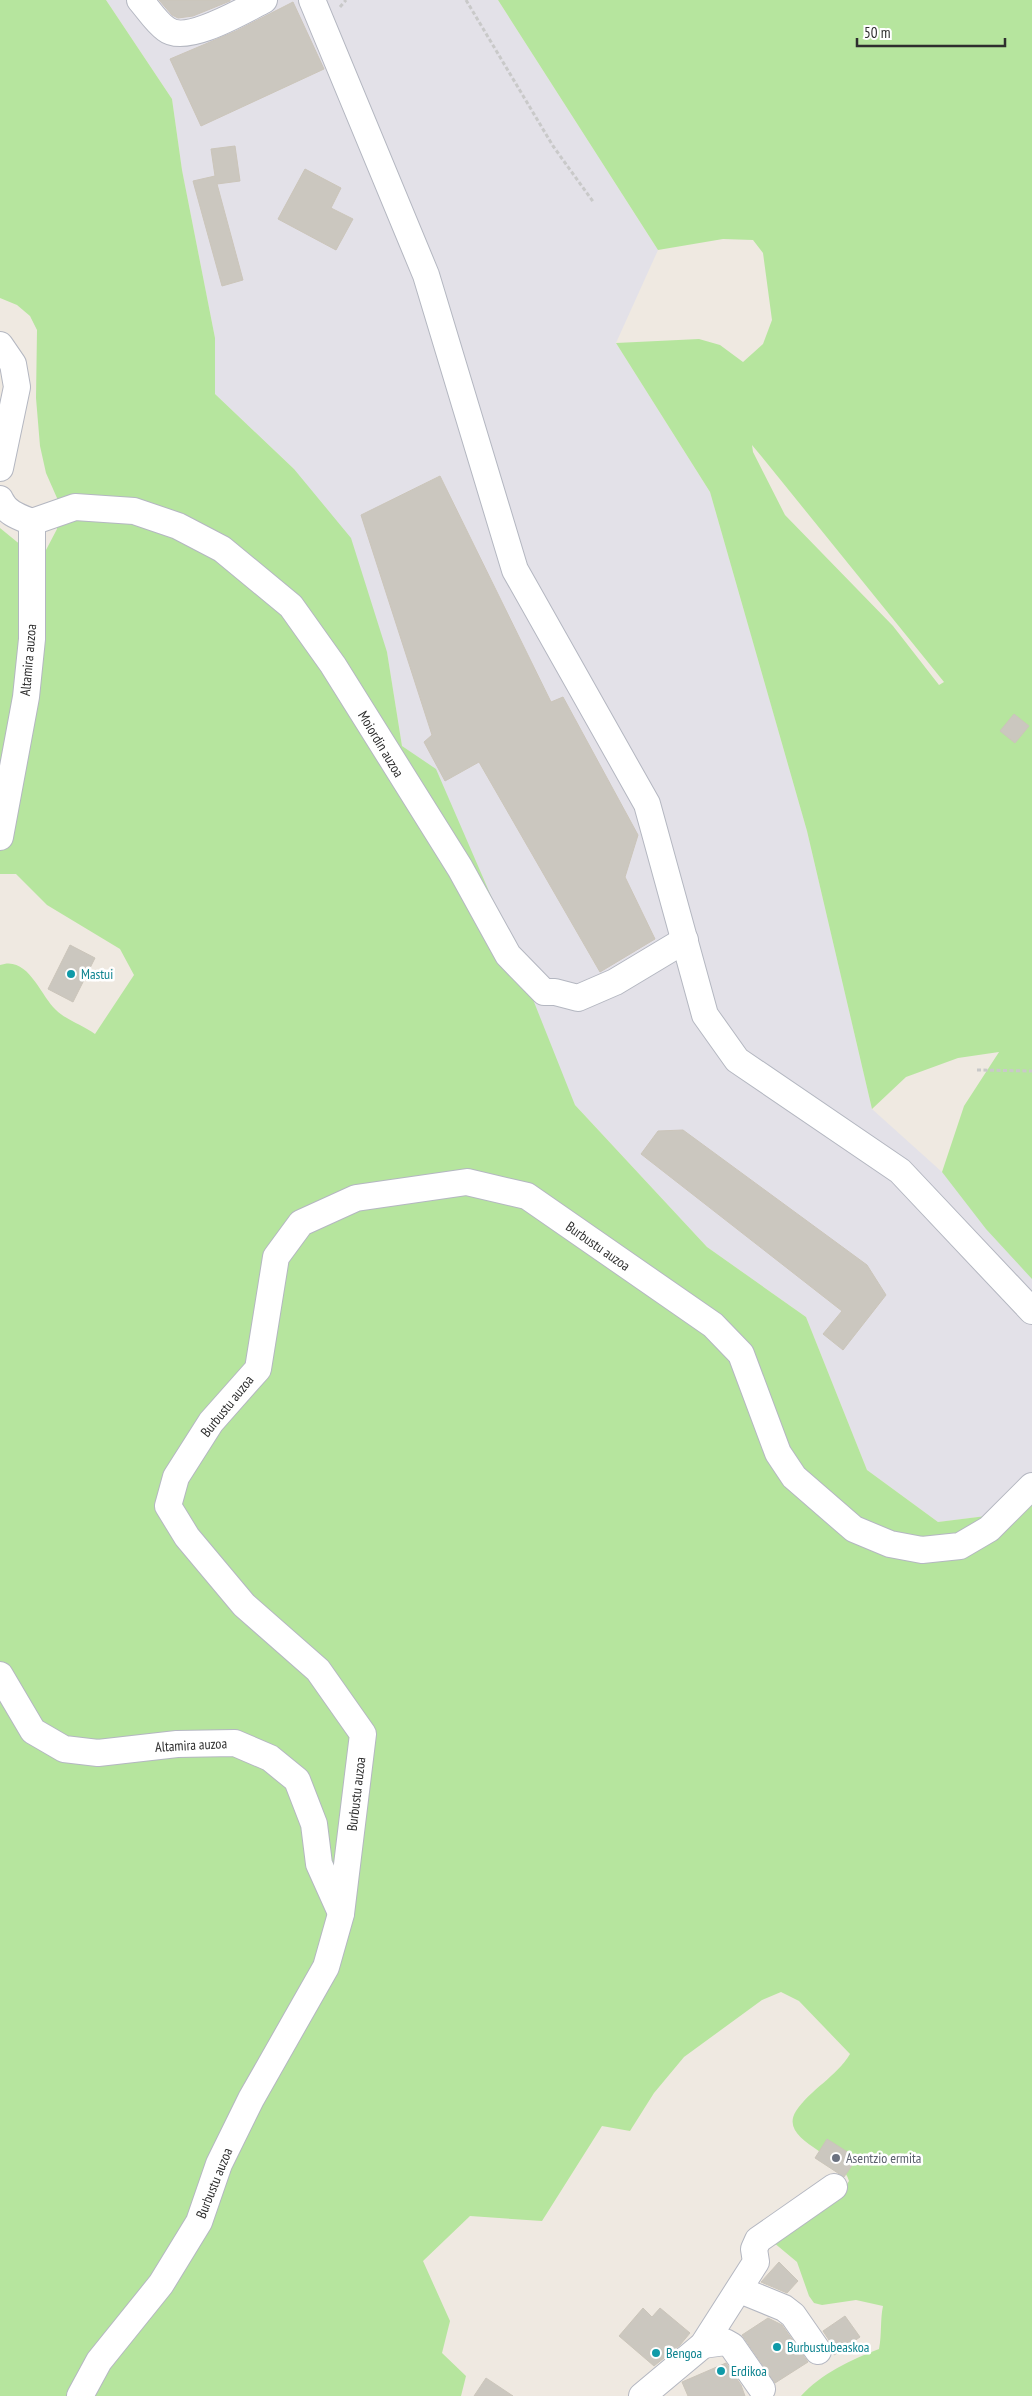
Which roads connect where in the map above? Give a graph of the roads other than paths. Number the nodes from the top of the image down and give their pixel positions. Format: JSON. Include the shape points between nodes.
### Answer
{"nodes":[{"id":1,"x":140,"y":0,"type":"edge"},
{"id":2,"x":264,"y":0,"type":"edge"},
{"id":3,"x":312,"y":0,"type":"edge"},
{"id":4,"x":0,"y":345,"type":"edge"},
{"id":5,"x":0,"y":468,"type":"edge"},
{"id":6,"x":0,"y":499,"type":"edge"},
{"id":7,"x":32,"y":522,"type":"junction"},
{"id":8,"x":0,"y":837,"type":"edge"},
{"id":9,"x":685,"y":940,"type":"junction"},
{"id":10,"x":1032,"y":1311,"type":"edge"},
{"id":11,"x":1032,"y":1486,"type":"edge"},
{"id":12,"x":0,"y":1675,"type":"edge"},
{"id":13,"x":342,"y":1914,"type":"junction"},
{"id":14,"x":834,"y":2187,"type":"dead end"},
{"id":15,"x":740,"y":2290,"type":"junction"},
{"id":16,"x":703,"y":2345,"type":"junction"},
{"id":17,"x":818,"y":2351,"type":"dead end"},
{"id":18,"x":762,"y":2389,"type":"dead end"},
{"id":19,"x":80,"y":2396,"type":"edge"},
{"id":20,"x":642,"y":2396,"type":"edge"}],
"edges":[{"from":1,"to":2,"type":"street","via":[[167,31],[184,34],[200,30]]},
{"from":3,"to":9,"type":"street","via":[[426,275],[515,570],[647,804]]},
{"from":4,"to":5,"type":"street","via":[[12,364],[16,387]]},
{"from":6,"to":7,"type":"street","via":[[14,515]]},
{"from":7,"to":8,"type":"street","name":"Altamira auzoa","via":[[32,639],[26,697]]},
{"from":7,"to":9,"type":"street","name":"Moiordin auzoa","via":[[75,507],[134,511],[178,526],[222,549],[291,606],[333,665],[460,868],[508,955],[544,992],[578,998],[615,982]]},
{"from":9,"to":10,"type":"street","via":[[705,1015],[737,1060],[900,1171]]},
{"from":11,"to":13,"type":"street","name":"Burbustu auzoa","via":[[989,1529],[960,1546],[922,1550],[890,1544],[854,1529],[794,1477],[778,1453],[741,1354],[713,1325],[527,1196],[467,1182],[356,1198],[301,1223],[276,1257],[258,1368],[211,1422],[176,1477],[168,1506],[187,1537],[244,1605],[318,1670],[363,1734]]},
{"from":12,"to":13,"type":"street","name":"Altamira auzoa","via":[[33,1731],[64,1749],[98,1753],[178,1744],[234,1743],[270,1758],[297,1780],[314,1824],[319,1864]]},
{"from":13,"to":19,"type":"street","name":"Burbustu auzoa","via":[[326,1967],[219,2164],[199,2222],[161,2284],[99,2361]]},
{"from":14,"to":15,"type":"street","via":[[758,2240],[754,2249],[756,2262]]},
{"from":15,"to":16,"type":"street"},
{"from":15,"to":17,"type":"street","via":[[793,2315]]},
{"from":16,"to":18,"type":"street","via":[[725,2342],[732,2346]]},
{"from":16,"to":20,"type":"street"}]}
